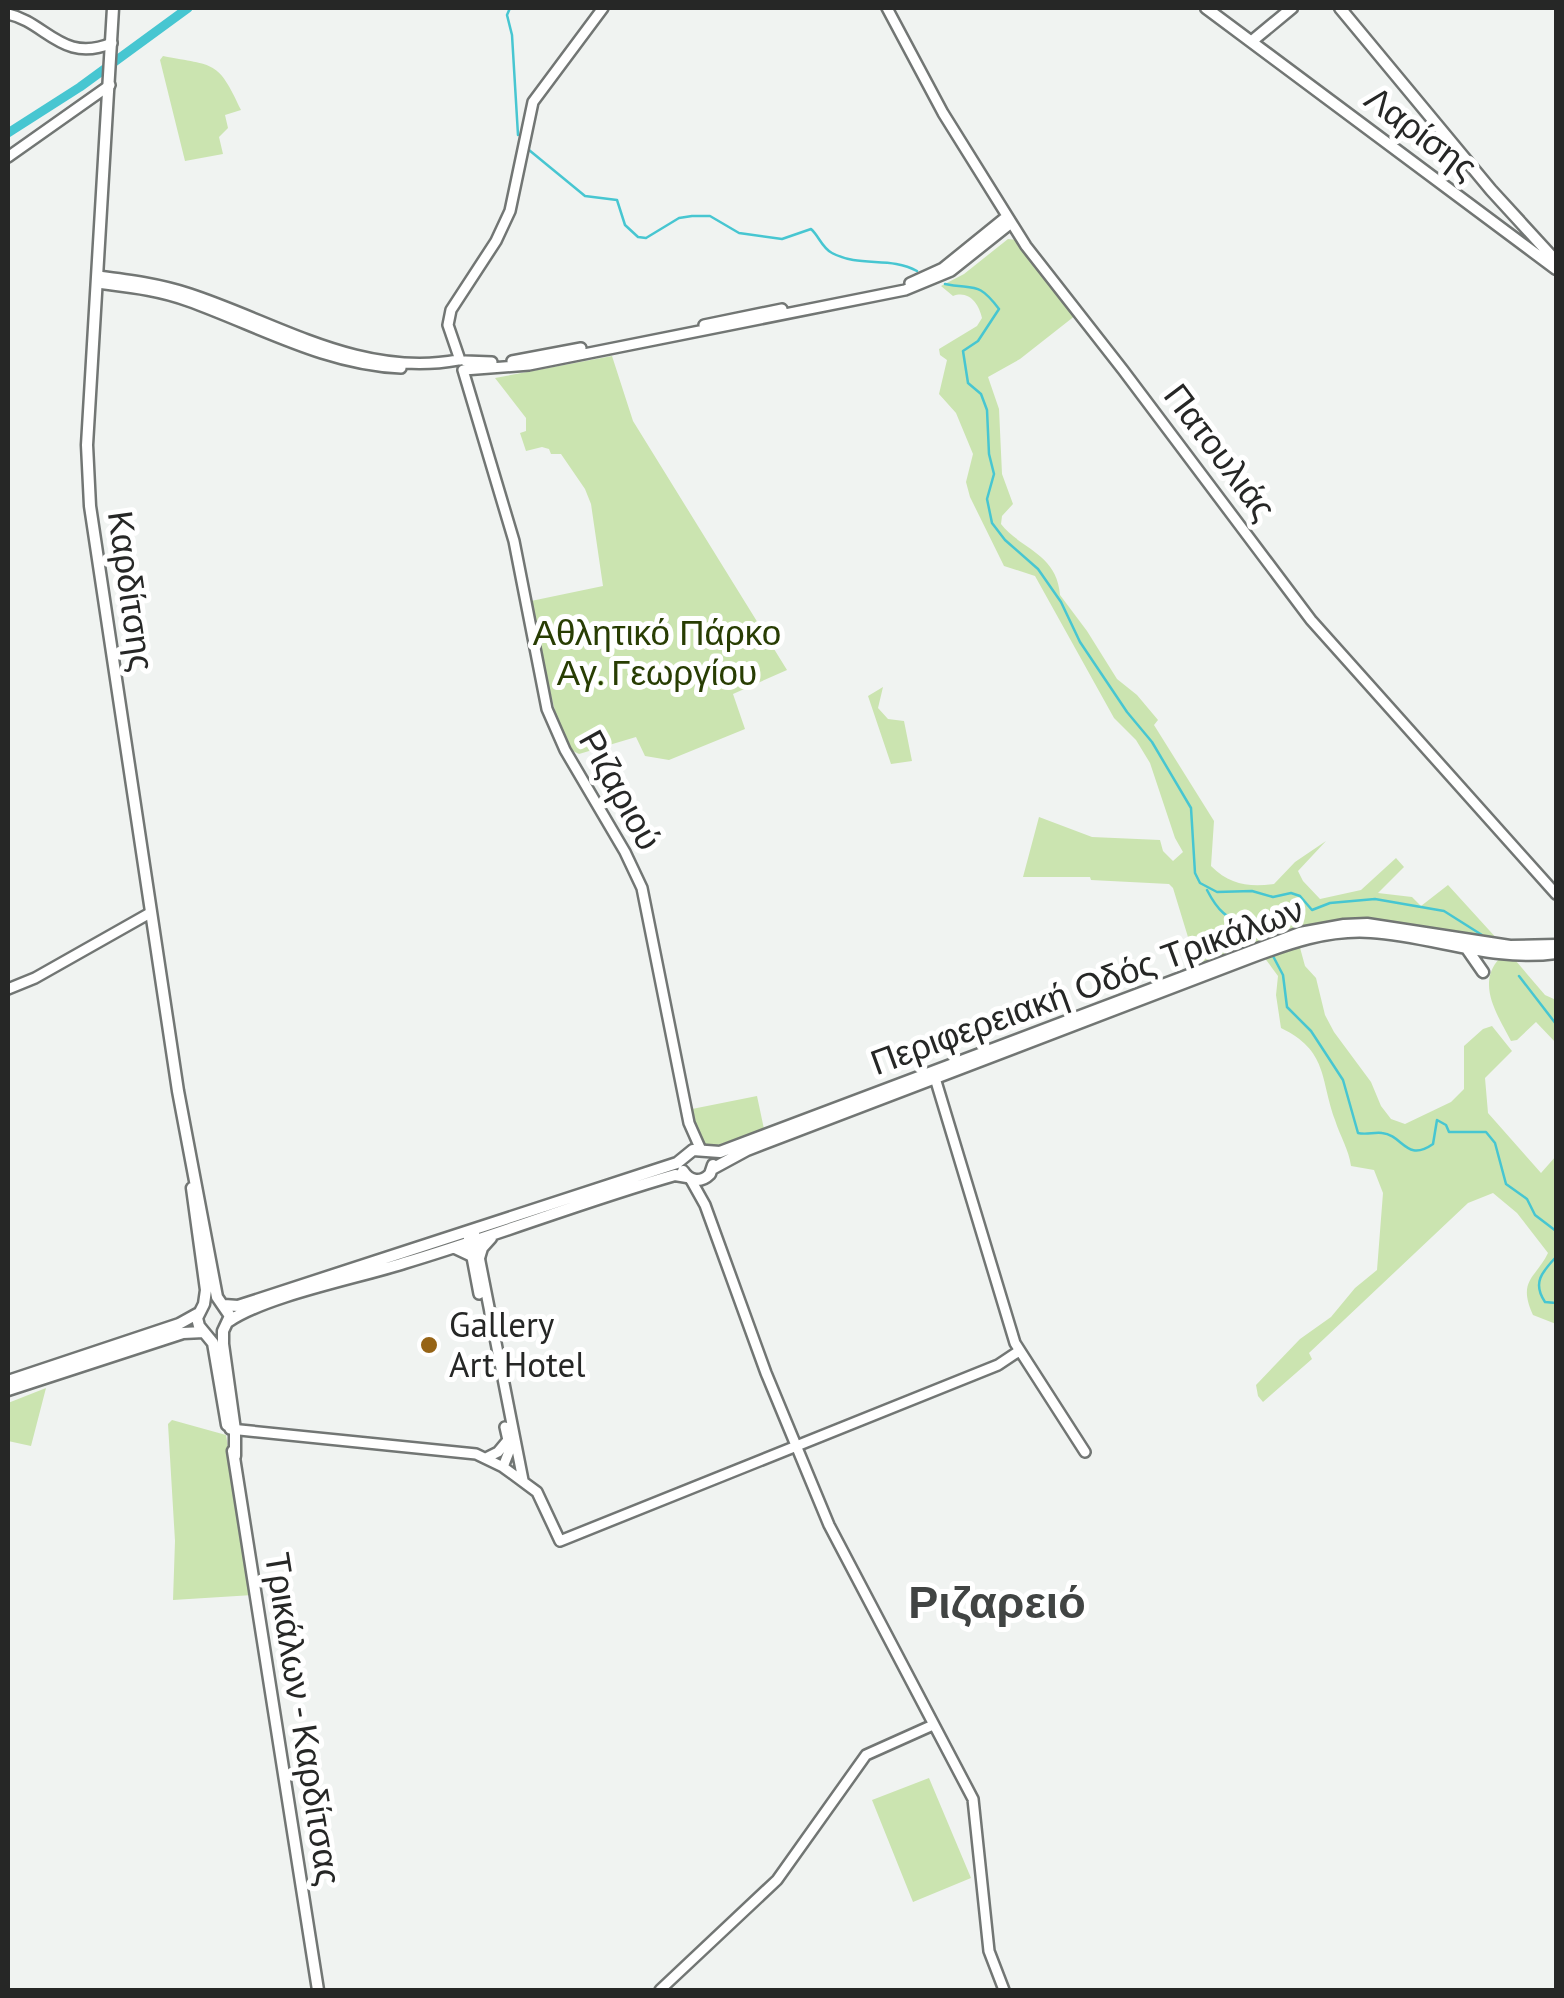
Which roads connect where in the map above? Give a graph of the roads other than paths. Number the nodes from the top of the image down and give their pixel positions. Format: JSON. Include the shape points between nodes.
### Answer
{"nodes":[{"id":1,"x":114,"y":8,"type":"edge"},
{"id":2,"x":600,"y":8,"type":"edge"},
{"id":3,"x":887,"y":8,"type":"edge"},
{"id":4,"x":1206,"y":8,"type":"edge"},
{"id":5,"x":1292,"y":8,"type":"edge"},
{"id":6,"x":1330,"y":8,"type":"edge"},
{"id":7,"x":1340,"y":8,"type":"edge"},
{"id":8,"x":8,"y":14,"type":"edge"},
{"id":9,"x":1225,"y":21,"type":"junction"},
{"id":10,"x":1272,"y":24,"type":"junction"},
{"id":11,"x":1252,"y":41,"type":"junction"},
{"id":12,"x":112,"y":43,"type":"junction"},
{"id":13,"x":1276,"y":59,"type":"junction"},
{"id":14,"x":110,"y":82,"type":"junction"},
{"id":15,"x":1412,"y":98,"type":"junction"},
{"id":16,"x":8,"y":158,"type":"edge"},
{"id":17,"x":1008,"y":220,"type":"junction"},
{"id":18,"x":1556,"y":260,"type":"edge"},
{"id":19,"x":1556,"y":269,"type":"edge"},
{"id":20,"x":98,"y":280,"type":"junction"},
{"id":21,"x":461,"y":365,"type":"junction"},
{"id":22,"x":1556,"y":894,"type":"edge"},
{"id":23,"x":150,"y":914,"type":"junction"},
{"id":24,"x":1556,"y":945,"type":"edge"},
{"id":25,"x":1466,"y":949,"type":"junction"},
{"id":26,"x":1556,"y":952,"type":"edge"},
{"id":27,"x":1483,"y":972,"type":"dead end"},
{"id":28,"x":8,"y":989,"type":"edge"},
{"id":29,"x":936,"y":1078,"type":"junction"},
{"id":30,"x":689,"y":1123,"type":"junction"},
{"id":31,"x":703,"y":1151,"type":"junction"},
{"id":32,"x":684,"y":1156,"type":"junction"},
{"id":33,"x":709,"y":1174,"type":"junction"},
{"id":34,"x":193,"y":1177,"type":"junction"},
{"id":35,"x":689,"y":1178,"type":"junction"},
{"id":36,"x":705,"y":1205,"type":"junction"},
{"id":37,"x":492,"y":1236,"type":"junction"},
{"id":38,"x":472,"y":1237,"type":"junction"},
{"id":39,"x":454,"y":1248,"type":"junction"},
{"id":40,"x":476,"y":1257,"type":"junction"},
{"id":41,"x":222,"y":1304,"type":"junction"},
{"id":42,"x":202,"y":1305,"type":"junction"},
{"id":43,"x":226,"y":1326,"type":"junction"},
{"id":44,"x":205,"y":1332,"type":"junction"},
{"id":45,"x":1019,"y":1351,"type":"junction"},
{"id":46,"x":8,"y":1382,"type":"edge"},
{"id":47,"x":8,"y":1390,"type":"edge"},
{"id":48,"x":231,"y":1429,"type":"junction"},
{"id":49,"x":508,"y":1440,"type":"junction"},
{"id":50,"x":795,"y":1446,"type":"junction"},
{"id":51,"x":1085,"y":1452,"type":"dead end"},
{"id":52,"x":517,"y":1453,"type":"junction"},
{"id":53,"x":486,"y":1458,"type":"junction"},
{"id":54,"x":504,"y":1468,"type":"junction"},
{"id":55,"x":522,"y":1480,"type":"junction"},
{"id":56,"x":933,"y":1725,"type":"junction"},
{"id":57,"x":318,"y":1990,"type":"edge"},
{"id":58,"x":660,"y":1990,"type":"edge"},
{"id":59,"x":1004,"y":1990,"type":"edge"}],
"edges":[{"from":1,"to":12,"type":"main road","name":"Καρδίτσης"},
{"from":2,"to":21,"type":"street","name":"Ριζαριού","via":[[533,102],[510,211],[455,301],[448,326]]},
{"from":3,"to":17,"type":"street","name":"Πατουλιάς"},
{"from":4,"to":9,"type":"main road","name":"Λαρίσης"},
{"from":5,"to":10,"type":"main road"},
{"from":6,"to":15,"type":"main road"},
{"from":7,"to":15,"type":"main road"},
{"from":8,"to":12,"type":"street","via":[[62,44]]},
{"from":9,"to":10,"type":"main road","via":[[1254,32]]},
{"from":9,"to":11,"type":"main road","name":"Λαρίσης"},
{"from":10,"to":11,"type":"main road"},
{"from":10,"to":13,"type":"main road","via":[[1262,39]]},
{"from":11,"to":13,"type":"main road","name":"Λαρίσης"},
{"from":12,"to":14,"type":"main road","name":"Καρδίτσης"},
{"from":13,"to":19,"type":"main road","name":"Λαρίσης"},
{"from":14,"to":16,"type":"street"},
{"from":14,"to":20,"type":"main road","name":"Καρδίτσης"},
{"from":15,"to":18,"type":"main road"},
{"from":17,"to":21,"type":"street","via":[[942,268],[909,283],[519,360]]},
{"from":17,"to":22,"type":"street","name":"Πατουλιάς","via":[[1311,620]]},
{"from":20,"to":21,"type":"street","via":[[186,300],[362,364]]},
{"from":20,"to":23,"type":"main road","name":"Καρδίτσης","via":[[88,482]]},
{"from":21,"to":30,"type":"street","name":"Ριζαριού","via":[[508,520],[546,709],[642,888]]},
{"from":23,"to":28,"type":"street"},
{"from":23,"to":34,"type":"main road","name":"Καρδίτσης"},
{"from":24,"to":31,"type":"main road","name":"Περιφερειακή Οδός Τρικάλων","via":[[1510,946],[1367,924],[1300,932],[720,1152]]},
{"from":25,"to":26,"type":"main road","name":"Περιφερειακή Οδός Τρικάλων","via":[[1521,956]]},
{"from":25,"to":27,"type":"main road"},
{"from":25,"to":29,"type":"main road","name":"Περιφερειακή Οδός Τρικάλων","via":[[1377,933],[1314,936]]},
{"from":29,"to":33,"type":"main road","name":"Περιφερειακή Οδός Τρικάλων","via":[[747,1150]]},
{"from":29,"to":45,"type":"street"},
{"from":30,"to":31,"type":"street","name":"Ριζαριού"},
{"from":30,"to":32,"type":"street","name":"Ριζαριού"},
{"from":31,"to":32,"type":"main road"},
{"from":31,"to":33,"type":"main road","via":[[711,1158]]},
{"from":32,"to":35,"type":"main road"},
{"from":32,"to":38,"type":"main road"},
{"from":33,"to":35,"type":"main road"},
{"from":33,"to":36,"type":"street"},
{"from":34,"to":41,"type":"main road","name":"Καρδίτσης"},
{"from":34,"to":42,"type":"main road","name":"Καρδίτσης"},
{"from":35,"to":36,"type":"street"},
{"from":35,"to":37,"type":"main road","via":[[652,1182]]},
{"from":36,"to":50,"type":"street"},
{"from":37,"to":38,"type":"main road"},
{"from":37,"to":40,"type":"main road"},
{"from":38,"to":39,"type":"main road"},
{"from":38,"to":40,"type":"street"},
{"from":38,"to":41,"type":"main road","via":[[238,1306]]},
{"from":39,"to":40,"type":"main road"},
{"from":39,"to":43,"type":"main road","via":[[267,1304]]},
{"from":40,"to":49,"type":"street"},
{"from":40,"to":52,"type":"street"},
{"from":41,"to":42,"type":"main road"},
{"from":41,"to":43,"type":"main road","name":"Καρδίτσης"},
{"from":42,"to":44,"type":"main road","name":"Καρδίτσης","via":[[197,1322]]},
{"from":42,"to":46,"type":"main road","via":[[179,1324]]},
{"from":43,"to":44,"type":"main road"},
{"from":43,"to":48,"type":"main road","name":"Τρικάλων - Καρδίτσας"},
{"from":44,"to":47,"type":"main road"},
{"from":44,"to":48,"type":"main road","name":"Τρικάλων - Καρδίτσας","via":[[213,1342]]},
{"from":45,"to":50,"type":"street"},
{"from":45,"to":51,"type":"street"},
{"from":48,"to":53,"type":"street"},
{"from":48,"to":57,"type":"main road","name":"Τρικάλων - Καρδίτσας"},
{"from":49,"to":53,"type":"street"},
{"from":49,"to":54,"type":"street"},
{"from":50,"to":55,"type":"street","via":[[560,1541],[541,1496]]},
{"from":50,"to":56,"type":"street"},
{"from":52,"to":54,"type":"street"},
{"from":52,"to":55,"type":"street"},
{"from":53,"to":54,"type":"street"},
{"from":54,"to":55,"type":"street"},
{"from":56,"to":58,"type":"street","via":[[866,1755],[777,1880]]},
{"from":56,"to":59,"type":"street","via":[[972,1799],[989,1951]]}]}
